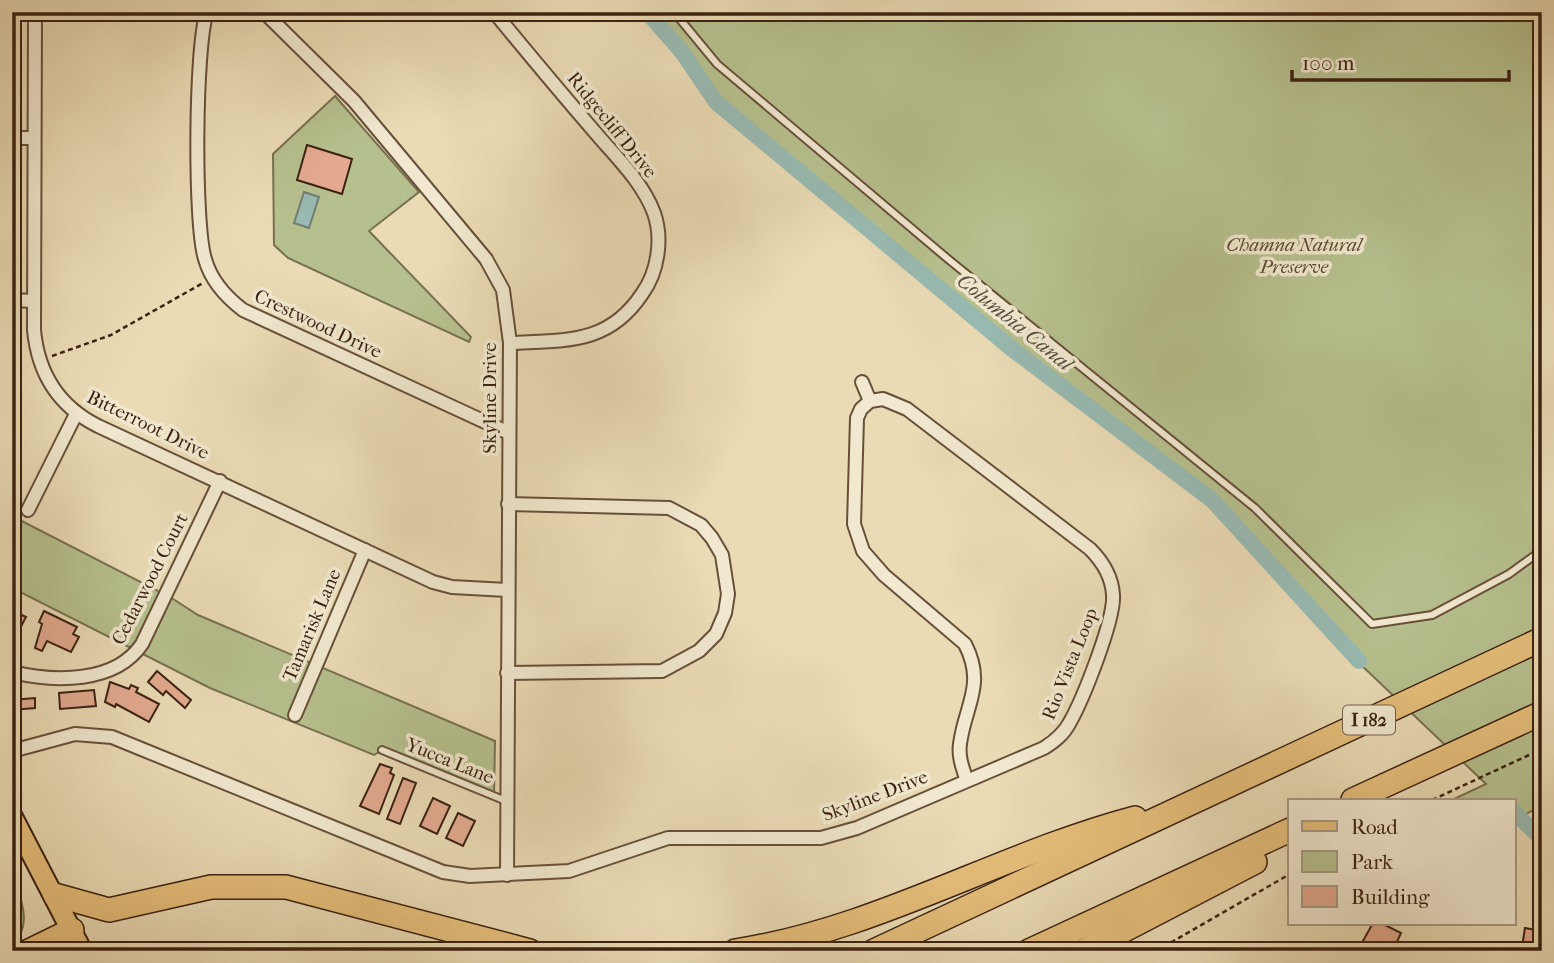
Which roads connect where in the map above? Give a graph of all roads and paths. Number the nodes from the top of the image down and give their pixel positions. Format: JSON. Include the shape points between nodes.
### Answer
{"nodes":[{"id":1,"x":35,"y":12,"type":"edge"},
{"id":2,"x":207,"y":12,"type":"edge"},
{"id":3,"x":264,"y":12,"type":"edge"},
{"id":4,"x":494,"y":12,"type":"edge"},
{"id":5,"x":674,"y":12,"type":"edge"},
{"id":6,"x":1356,"y":12,"type":"edge"},
{"id":7,"x":1380,"y":12,"type":"edge"},
{"id":8,"x":12,"y":138,"type":"edge"},
{"id":9,"x":34,"y":138,"type":"junction"},
{"id":10,"x":212,"y":277,"type":"junction"},
{"id":11,"x":12,"y":300,"type":"edge"},
{"id":12,"x":33,"y":301,"type":"junction"},
{"id":13,"x":510,"y":343,"type":"junction"},
{"id":14,"x":39,"y":361,"type":"junction"},
{"id":15,"x":862,"y":382,"type":"dead end"},
{"id":16,"x":870,"y":401,"type":"junction"},
{"id":17,"x":76,"y":414,"type":"junction"},
{"id":18,"x":509,"y":433,"type":"junction"},
{"id":19,"x":220,"y":481,"type":"junction"},
{"id":20,"x":508,"y":504,"type":"junction"},
{"id":21,"x":28,"y":510,"type":"dead end"},
{"id":22,"x":1542,"y":550,"type":"edge"},
{"id":23,"x":365,"y":551,"type":"junction"},
{"id":24,"x":507,"y":590,"type":"junction"},
{"id":25,"x":1542,"y":639,"type":"edge"},
{"id":26,"x":12,"y":672,"type":"edge"},
{"id":27,"x":507,"y":673,"type":"junction"},
{"id":28,"x":1542,"y":713,"type":"edge"},
{"id":29,"x":295,"y":715,"type":"dead end"},
{"id":30,"x":1542,"y":749,"type":"edge"},
{"id":31,"x":382,"y":750,"type":"dead end"},
{"id":32,"x":12,"y":751,"type":"edge"},
{"id":33,"x":967,"y":781,"type":"junction"},
{"id":34,"x":1355,"y":799,"type":"edge"},
{"id":35,"x":1434,"y":799,"type":"edge"},
{"id":36,"x":506,"y":801,"type":"junction"},
{"id":37,"x":1196,"y":802,"type":"junction"},
{"id":38,"x":12,"y":816,"type":"edge"},
{"id":39,"x":1288,"y":831,"type":"edge"},
{"id":40,"x":1288,"y":842,"type":"edge"},
{"id":41,"x":507,"y":875,"type":"junction"},
{"id":42,"x":1288,"y":875,"type":"edge"},
{"id":43,"x":55,"y":895,"type":"junction"},
{"id":44,"x":77,"y":940,"type":"edge"},
{"id":45,"x":29,"y":951,"type":"edge"},
{"id":46,"x":530,"y":951,"type":"edge"},
{"id":47,"x":735,"y":951,"type":"edge"},
{"id":48,"x":874,"y":951,"type":"edge"},
{"id":49,"x":1029,"y":951,"type":"edge"},
{"id":50,"x":1084,"y":951,"type":"edge"},
{"id":51,"x":1156,"y":951,"type":"edge"}],
"edges":[{"from":1,"to":9,"type":"street","name":"Bitterroot Drive"},
{"from":2,"to":10,"type":"street","name":"Crestwood Drive","via":[[200,48],[199,231]]},
{"from":3,"to":13,"type":"street","name":"Skyline Drive","via":[[354,101],[486,259],[503,290]]},
{"from":4,"to":13,"type":"street","name":"Ridgecliff Drive","via":[[635,180],[654,213],[657,231],[651,282],[620,321],[590,336]]},
{"from":5,"to":22,"type":"lane","via":[[717,64],[947,259],[1255,508],[1371,624],[1432,615],[1509,574]]},
{"from":6,"to":7,"type":"path"},
{"from":8,"to":9,"type":"street"},
{"from":9,"to":12,"type":"street","name":"Bitterroot Drive"},
{"from":10,"to":14,"type":"path","via":[[111,335]]},
{"from":10,"to":18,"type":"street","name":"Crestwood Drive","via":[[243,310]]},
{"from":11,"to":12,"type":"street"},
{"from":12,"to":14,"type":"street","name":"Bitterroot Drive"},
{"from":13,"to":18,"type":"street","name":"Skyline Drive"},
{"from":14,"to":17,"type":"street","name":"Bitterroot Drive","via":[[58,396]]},
{"from":15,"to":16,"type":"street"},
{"from":16,"to":33,"type":"street","via":[[861,409],[854,430],[855,533],[870,562],[957,637],[971,655],[975,685],[960,744]]},
{"from":16,"to":33,"type":"street","name":"Rio Vista Loop","via":[[895,403],[922,419],[1090,549],[1111,578],[1113,610],[1070,722],[1058,739]]},
{"from":17,"to":19,"type":"street","name":"Bitterroot Drive"},
{"from":17,"to":21,"type":"street"},
{"from":18,"to":20,"type":"street","name":"Skyline Drive"},
{"from":19,"to":23,"type":"street","name":"Bitterroot Drive"},
{"from":19,"to":26,"type":"street","name":"Cedarwood Court","via":[[142,644],[129,661],[96,674],[47,678]]},
{"from":20,"to":24,"type":"street","name":"Skyline Drive"},
{"from":20,"to":27,"type":"street","via":[[669,508],[701,525],[712,538],[722,555],[728,594],[716,634],[699,651],[662,671]]},
{"from":23,"to":24,"type":"street","name":"Bitterroot Drive","via":[[452,587]]},
{"from":23,"to":29,"type":"street","name":"Tamarisk Lane"},
{"from":24,"to":27,"type":"street","name":"Skyline Drive"},
{"from":25,"to":37,"type":"highway","number":"I 182"},
{"from":27,"to":36,"type":"street","name":"Skyline Drive"},
{"from":28,"to":34,"type":"highway"},
{"from":30,"to":35,"type":"path"},
{"from":31,"to":36,"type":"lane","name":"Yucca Lane"},
{"from":32,"to":41,"type":"street","name":"Skyline Drive","via":[[66,735],[106,736],[443,872]]},
{"from":33,"to":41,"type":"street","name":"Skyline Drive","via":[[857,828],[821,838],[668,838],[569,871]]},
{"from":36,"to":41,"type":"street","name":"Skyline Drive"},
{"from":37,"to":47,"type":"highway","via":[[1078,833],[834,929]]},
{"from":37,"to":48,"type":"highway","number":"I 182"},
{"from":38,"to":43,"type":"main road"},
{"from":39,"to":49,"type":"highway"},
{"from":40,"to":50,"type":"highway"},
{"from":42,"to":51,"type":"path"},
{"from":43,"to":44,"type":"main road"},
{"from":43,"to":46,"type":"highway","via":[[109,910],[211,887],[286,887]]},
{"from":44,"to":45,"type":"highway"}]}
